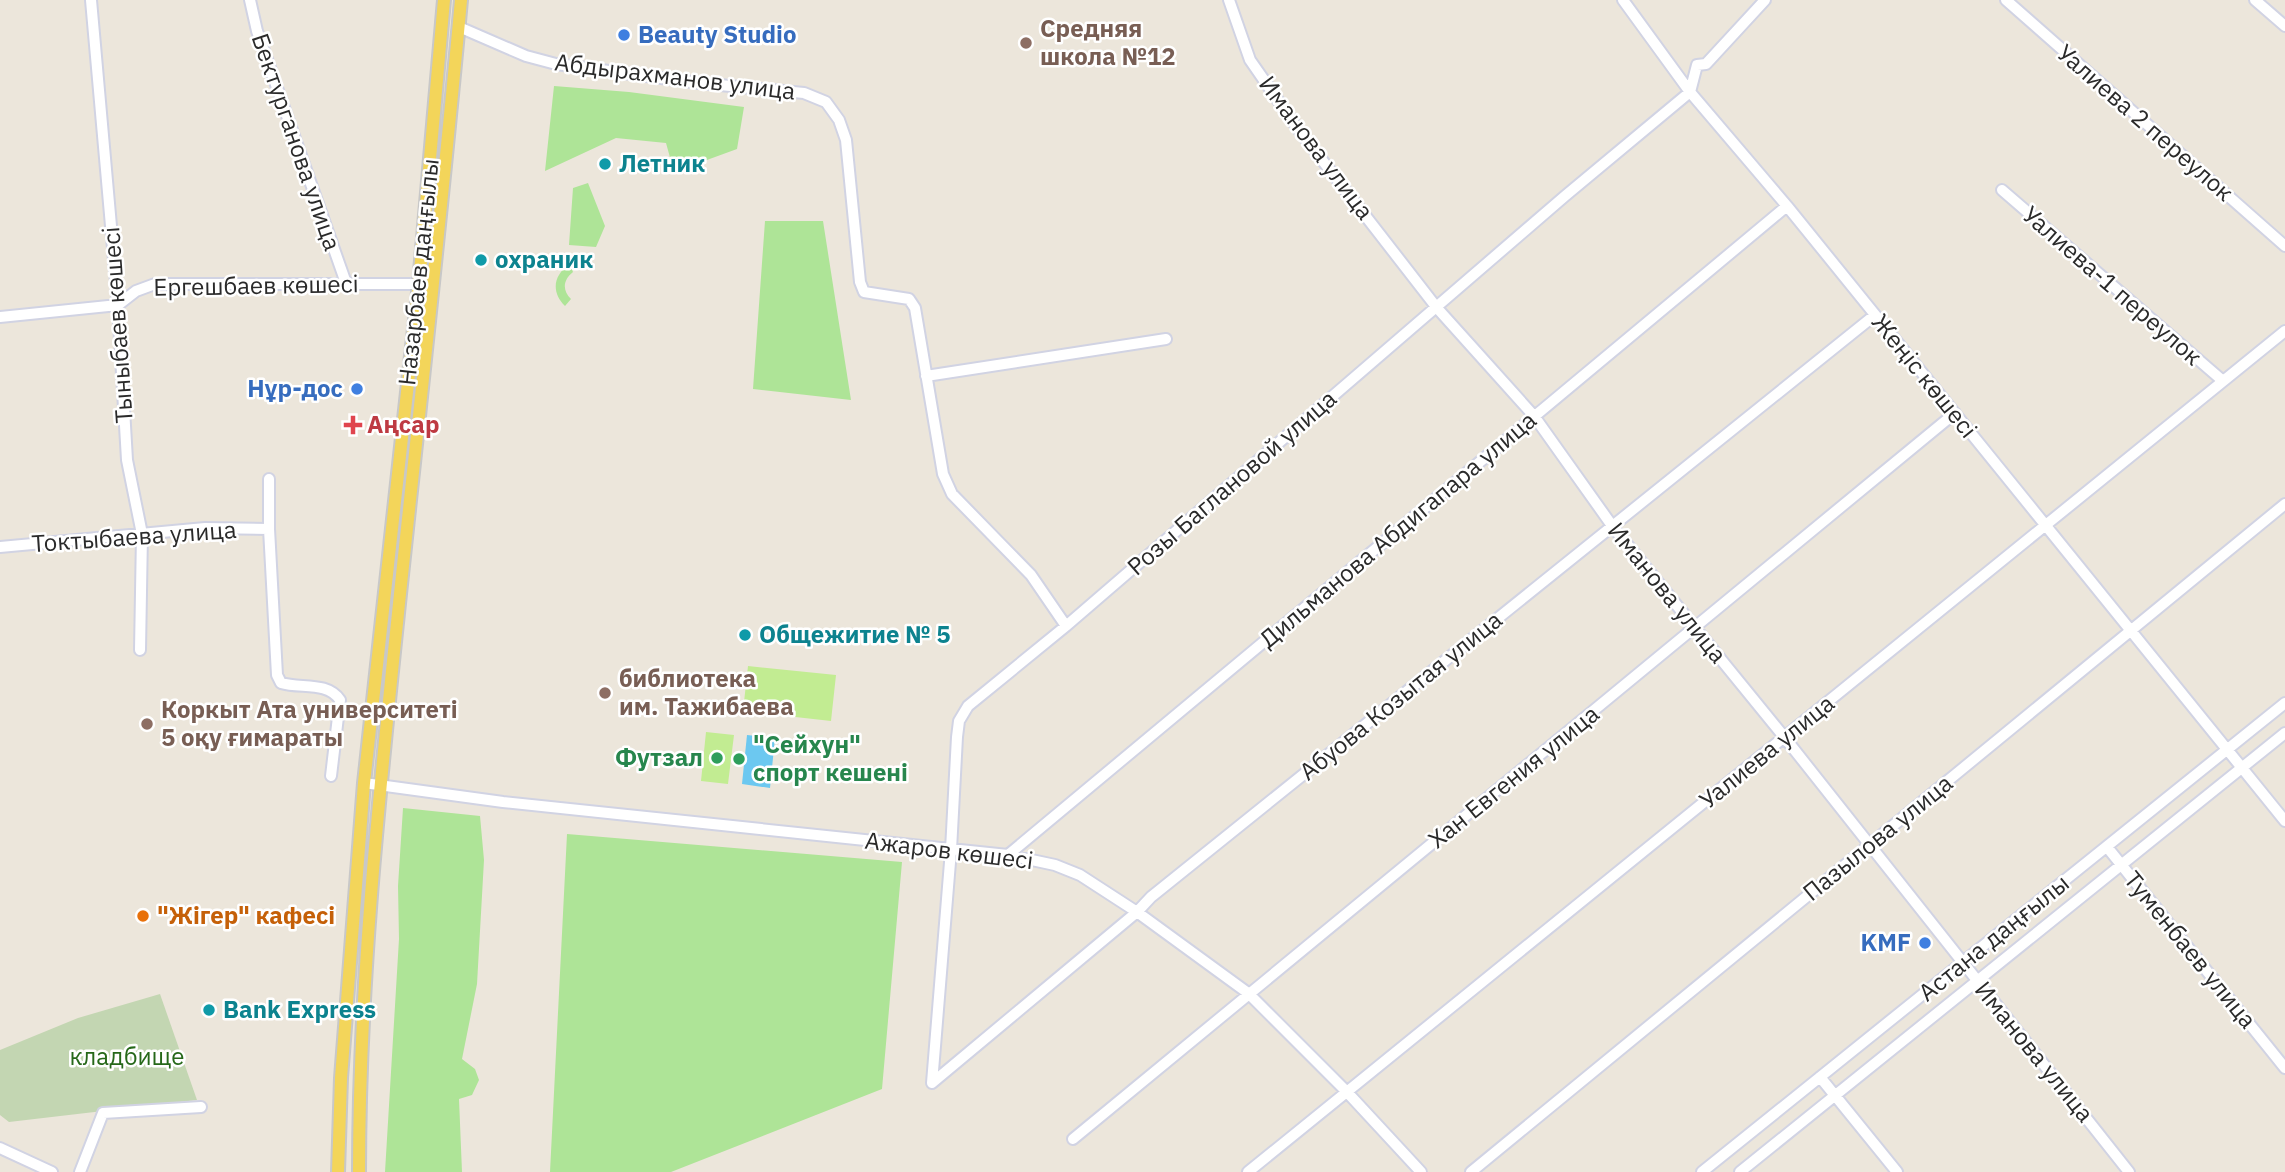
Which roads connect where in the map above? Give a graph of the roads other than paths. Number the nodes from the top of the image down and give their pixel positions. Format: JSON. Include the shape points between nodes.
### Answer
{"nodes":[{"id":1,"x":91,"y":0,"type":"edge"},
{"id":2,"x":250,"y":0,"type":"edge"},
{"id":3,"x":444,"y":0,"type":"edge"},
{"id":4,"x":461,"y":0,"type":"edge"},
{"id":5,"x":1229,"y":0,"type":"edge"},
{"id":6,"x":1623,"y":0,"type":"edge"},
{"id":7,"x":1765,"y":0,"type":"edge"},
{"id":8,"x":2006,"y":0,"type":"edge"},
{"id":9,"x":2255,"y":0,"type":"edge"},
{"id":10,"x":2285,"y":26,"type":"edge"},
{"id":11,"x":459,"y":27,"type":"junction"},
{"id":12,"x":1690,"y":92,"type":"junction"},
{"id":13,"x":2001,"y":190,"type":"dead end"},
{"id":14,"x":1787,"y":206,"type":"junction"},
{"id":15,"x":2285,"y":246,"type":"edge"},
{"id":16,"x":419,"y":283,"type":"junction"},
{"id":17,"x":346,"y":284,"type":"junction"},
{"id":18,"x":433,"y":285,"type":"junction"},
{"id":19,"x":118,"y":305,"type":"junction"},
{"id":20,"x":1437,"y":308,"type":"junction"},
{"id":21,"x":1875,"y":315,"type":"junction"},
{"id":22,"x":0,"y":317,"type":"edge"},
{"id":23,"x":2285,"y":331,"type":"edge"},
{"id":24,"x":1166,"y":339,"type":"dead end"},
{"id":25,"x":926,"y":376,"type":"junction"},
{"id":26,"x":2223,"y":381,"type":"junction"},
{"id":27,"x":1955,"y":413,"type":"junction"},
{"id":28,"x":1534,"y":416,"type":"junction"},
{"id":29,"x":269,"y":479,"type":"dead end"},
{"id":30,"x":2285,"y":504,"type":"edge"},
{"id":31,"x":2044,"y":524,"type":"junction"},
{"id":32,"x":1613,"y":527,"type":"junction"},
{"id":33,"x":269,"y":529,"type":"junction"},
{"id":34,"x":142,"y":534,"type":"junction"},
{"id":35,"x":0,"y":547,"type":"edge"},
{"id":36,"x":1066,"y":626,"type":"junction"},
{"id":37,"x":1696,"y":629,"type":"junction"},
{"id":38,"x":2132,"y":630,"type":"junction"},
{"id":39,"x":140,"y":650,"type":"dead end"},
{"id":40,"x":2285,"y":704,"type":"edge"},
{"id":41,"x":2285,"y":733,"type":"edge"},
{"id":42,"x":1785,"y":738,"type":"junction"},
{"id":43,"x":2227,"y":750,"type":"junction"},
{"id":44,"x":2242,"y":768,"type":"junction"},
{"id":45,"x":331,"y":776,"type":"dead end"},
{"id":46,"x":364,"y":783,"type":"junction"},
{"id":47,"x":380,"y":784,"type":"junction"},
{"id":48,"x":2285,"y":821,"type":"edge"},
{"id":49,"x":1871,"y":845,"type":"junction"},
{"id":50,"x":2107,"y":848,"type":"junction"},
{"id":51,"x":951,"y":850,"type":"junction"},
{"id":52,"x":1008,"y":855,"type":"junction"},
{"id":53,"x":2121,"y":865,"type":"junction"},
{"id":54,"x":1137,"y":912,"type":"junction"},
{"id":55,"x":1963,"y":962,"type":"junction"},
{"id":56,"x":1976,"y":981,"type":"junction"},
{"id":57,"x":1248,"y":993,"type":"junction"},
{"id":58,"x":2285,"y":1068,"type":"edge"},
{"id":59,"x":1820,"y":1077,"type":"junction"},
{"id":60,"x":932,"y":1083,"type":"joint"},
{"id":61,"x":1346,"y":1091,"type":"junction"},
{"id":62,"x":1836,"y":1095,"type":"junction"},
{"id":63,"x":201,"y":1107,"type":"dead end"},
{"id":64,"x":1073,"y":1139,"type":"dead end"},
{"id":65,"x":0,"y":1148,"type":"edge"},
{"id":66,"x":52,"y":1172,"type":"edge"},
{"id":67,"x":80,"y":1172,"type":"edge"},
{"id":68,"x":338,"y":1172,"type":"edge"},
{"id":69,"x":359,"y":1172,"type":"edge"},
{"id":70,"x":1248,"y":1172,"type":"edge"},
{"id":71,"x":1421,"y":1172,"type":"edge"},
{"id":72,"x":1471,"y":1172,"type":"edge"},
{"id":73,"x":1702,"y":1172,"type":"edge"},
{"id":74,"x":1740,"y":1172,"type":"edge"},
{"id":75,"x":1897,"y":1172,"type":"edge"},
{"id":76,"x":2129,"y":1172,"type":"edge"}],
"edges":[{"from":1,"to":19,"type":"street","name":"Тыныбаев көшесі"},
{"from":2,"to":17,"type":"street","name":"Бектурганова улица"},
{"from":3,"to":16,"type":"main road","name":"Назарбаев даңғылы"},
{"from":4,"to":11,"type":"main road","name":"Назарбаев даңғылы"},
{"from":5,"to":20,"type":"street","name":"Иманова улица","via":[[1250,60],[1266,85]]},
{"from":6,"to":12,"type":"street","name":"Жеңіс көшесі"},
{"from":7,"to":12,"type":"street","name":"Розы Баглановой улица","via":[[1706,64],[1697,65]]},
{"from":8,"to":15,"type":"street","name":"Уалиева 2 переулок"},
{"from":9,"to":10,"type":"street"},
{"from":11,"to":18,"type":"main road","name":"Назарбаев даңғылы"},
{"from":11,"to":25,"type":"street","name":"Абдырахманов улица","via":[[556,64],[804,93],[826,102],[846,139],[860,282],[864,292],[874,296],[909,299],[915,308]]},
{"from":12,"to":14,"type":"street","name":"Жеңіс көшесі"},
{"from":12,"to":20,"type":"street","name":"Розы Баглановой улица"},
{"from":13,"to":26,"type":"street","name":"Уалиева-1 переулок"},
{"from":14,"to":21,"type":"street","name":"Жеңіс көшесі"},
{"from":14,"to":28,"type":"street","name":"Дильманова Абдигапара улица"},
{"from":16,"to":17,"type":"street","name":"Ергешбаев көшесі"},
{"from":16,"to":18,"type":"street","name":"Ергешбаев көшесі"},
{"from":16,"to":46,"type":"main road","name":"Назарбаев даңғылы"},
{"from":17,"to":19,"type":"street","name":"Ергешбаев көшесі","via":[[155,284],[136,290]]},
{"from":18,"to":47,"type":"main road","name":"Назарбаев даңғылы"},
{"from":19,"to":22,"type":"street","name":"Ергешбаев көшесі"},
{"from":19,"to":34,"type":"street","name":"Тыныбаев көшесі","via":[[127,460]]},
{"from":20,"to":28,"type":"street","name":"Иманова улица"},
{"from":20,"to":36,"type":"street","name":"Розы Баглановой улица"},
{"from":21,"to":27,"type":"street","name":"Жеңіс көшесі"},
{"from":21,"to":32,"type":"street","name":"Абуова Козытая улица"},
{"from":23,"to":26,"type":"street","name":"Уалиева улица"},
{"from":24,"to":25,"type":"street"},
{"from":25,"to":36,"type":"street","name":"Абдырахманов улица","via":[[943,474],[953,494],[1031,575]]},
{"from":26,"to":31,"type":"street","name":"Уалиева улица"},
{"from":27,"to":31,"type":"street","name":"Жеңіс көшесі"},
{"from":27,"to":37,"type":"street","name":"Хан Евгения улица"},
{"from":28,"to":32,"type":"street","name":"Иманова улица"},
{"from":28,"to":52,"type":"street","name":"Дильманова Абдигапара улица"},
{"from":29,"to":33,"type":"street"},
{"from":30,"to":38,"type":"street","name":"Пазылова улица"},
{"from":31,"to":38,"type":"street","name":"Жеңіс көшесі"},
{"from":31,"to":42,"type":"street","name":"Уалиева улица"},
{"from":32,"to":37,"type":"street","name":"Иманова улица"},
{"from":32,"to":54,"type":"street","name":"Абуова Козытая улица"},
{"from":33,"to":34,"type":"street","name":"Токтыбаева улица","via":[[205,528]]},
{"from":33,"to":45,"type":"street","via":[[277,675],[281,683],[325,688],[340,700]]},
{"from":34,"to":35,"type":"street","name":"Токтыбаева улица"},
{"from":34,"to":39,"type":"street","name":"Тыныбаев көшесі"},
{"from":36,"to":51,"type":"street","name":"Розы Баглановой улица","via":[[968,706],[959,721]]},
{"from":37,"to":42,"type":"street","name":"Иманова улица"},
{"from":37,"to":57,"type":"street","name":"Хан Евгения улица"},
{"from":38,"to":43,"type":"street","name":"Жеңіс көшесі"},
{"from":38,"to":49,"type":"street","name":"Пазылова улица"},
{"from":40,"to":43,"type":"street","name":"Астана даңғылы"},
{"from":41,"to":44,"type":"street","name":"Астана даңғылы"},
{"from":42,"to":49,"type":"street","name":"Иманова улица"},
{"from":42,"to":61,"type":"street","name":"Уалиева улица"},
{"from":43,"to":44,"type":"street","name":"Жеңіс көшесі"},
{"from":43,"to":50,"type":"street","name":"Астана даңғылы"},
{"from":44,"to":48,"type":"street"},
{"from":44,"to":53,"type":"street","name":"Астана даңғылы"},
{"from":46,"to":47,"type":"street","name":"Ажаров көшесі"},
{"from":46,"to":68,"type":"main road","name":"Назарбаев даңғылы"},
{"from":47,"to":51,"type":"street","name":"Ажаров көшесі","via":[[503,802]]},
{"from":47,"to":69,"type":"main road","name":"Назарбаев даңғылы","via":[[363,994]]},
{"from":49,"to":55,"type":"street","name":"Иманова улица"},
{"from":49,"to":72,"type":"street","name":"Пазылова улица"},
{"from":50,"to":53,"type":"street","name":"Туменбаев улица"},
{"from":50,"to":55,"type":"street","name":"Астана даңғылы"},
{"from":51,"to":52,"type":"street","name":"Ажаров көшесі"},
{"from":51,"to":60,"type":"street","name":"Розы Баглановой улица"},
{"from":52,"to":54,"type":"street","name":"Ажаров көшесі","via":[[1080,875]]},
{"from":53,"to":56,"type":"street","name":"Астана даңғылы"},
{"from":53,"to":58,"type":"street","name":"Туменбаев улица"},
{"from":54,"to":57,"type":"street","name":"Ажаров көшесі"},
{"from":54,"to":60,"type":"street","name":"Абуова Козытая улица"},
{"from":55,"to":56,"type":"street","name":"Иманова улица"},
{"from":55,"to":59,"type":"street","name":"Астана даңғылы"},
{"from":56,"to":62,"type":"street","name":"Астана даңғылы"},
{"from":56,"to":76,"type":"street","name":"Иманова улица"},
{"from":57,"to":61,"type":"street","name":"Ажаров көшесі"},
{"from":57,"to":64,"type":"street","name":"Хан Евгения улица"},
{"from":59,"to":62,"type":"street"},
{"from":59,"to":73,"type":"street","name":"Астана даңғылы"},
{"from":61,"to":70,"type":"street","name":"Уалиева улица"},
{"from":61,"to":71,"type":"street","name":"Ажаров көшесі"},
{"from":62,"to":74,"type":"street","name":"Астана даңғылы"},
{"from":62,"to":75,"type":"street"},
{"from":63,"to":67,"type":"street","via":[[103,1113]]},
{"from":65,"to":66,"type":"street"}]}
